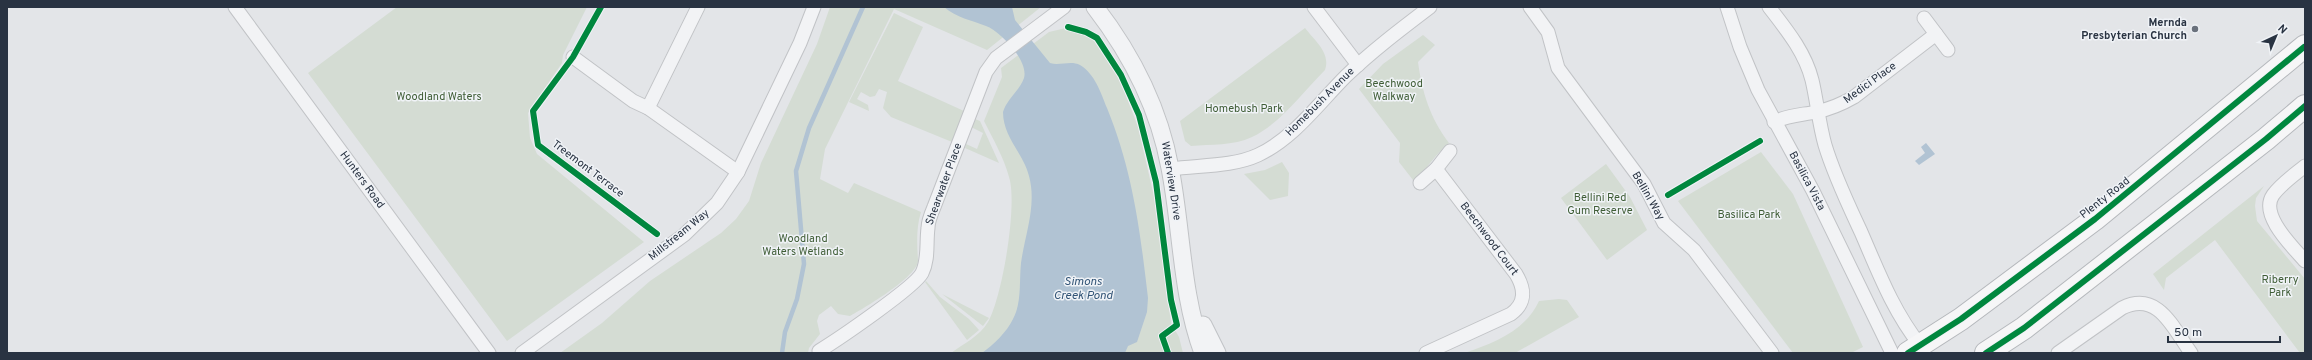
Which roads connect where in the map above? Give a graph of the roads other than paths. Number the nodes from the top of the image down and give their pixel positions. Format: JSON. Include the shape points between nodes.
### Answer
{"nodes":[{"id":1,"x":235,"y":7,"type":"edge"},
{"id":2,"x":698,"y":7,"type":"edge"},
{"id":3,"x":814,"y":7,"type":"edge"},
{"id":4,"x":1064,"y":7,"type":"edge"},
{"id":5,"x":1095,"y":7,"type":"edge"},
{"id":6,"x":1314,"y":7,"type":"edge"},
{"id":7,"x":1430,"y":7,"type":"edge"},
{"id":8,"x":1530,"y":7,"type":"edge"},
{"id":9,"x":1727,"y":7,"type":"edge"},
{"id":10,"x":1769,"y":7,"type":"edge"},
{"id":11,"x":1924,"y":18,"type":"dead end"},
{"id":12,"x":1936,"y":34,"type":"junction"},
{"id":13,"x":2305,"y":46,"type":"edge"},
{"id":14,"x":1948,"y":50,"type":"dead end"},
{"id":15,"x":573,"y":57,"type":"dead end"},
{"id":16,"x":1358,"y":65,"type":"junction"},
{"id":17,"x":2305,"y":106,"type":"edge"},
{"id":18,"x":648,"y":108,"type":"junction"},
{"id":19,"x":1817,"y":112,"type":"junction"},
{"id":20,"x":1774,"y":122,"type":"junction"},
{"id":21,"x":1450,"y":151,"type":"dead end"},
{"id":22,"x":2305,"y":166,"type":"edge"},
{"id":23,"x":1171,"y":169,"type":"junction"},
{"id":24,"x":1436,"y":169,"type":"junction"},
{"id":25,"x":738,"y":172,"type":"junction"},
{"id":26,"x":1420,"y":183,"type":"dead end"},
{"id":27,"x":2305,"y":261,"type":"edge"},
{"id":28,"x":1190,"y":300,"type":"junction"},
{"id":29,"x":1914,"y":349,"type":"edge"},
{"id":30,"x":819,"y":351,"type":"dead end"},
{"id":31,"x":489,"y":353,"type":"edge"},
{"id":32,"x":522,"y":353,"type":"edge"},
{"id":33,"x":1204,"y":353,"type":"edge"},
{"id":34,"x":1217,"y":353,"type":"edge"},
{"id":35,"x":1426,"y":353,"type":"edge"},
{"id":36,"x":1772,"y":353,"type":"edge"},
{"id":37,"x":1892,"y":353,"type":"edge"},
{"id":38,"x":1986,"y":353,"type":"edge"},
{"id":39,"x":2058,"y":353,"type":"edge"},
{"id":40,"x":2191,"y":353,"type":"edge"}],
"edges":[{"from":1,"to":31,"type":"street","name":"Hunters Road"},
{"from":2,"to":18,"type":"street"},
{"from":3,"to":25,"type":"street","name":"Millstream Way","via":[[800,43]]},
{"from":4,"to":30,"type":"street","name":"Shearwater Place","via":[[996,58],[986,72],[934,207],[928,226],[926,263],[922,274],[916,282]]},
{"from":5,"to":23,"type":"street","name":"Waterview Drive","via":[[1130,58],[1145,88],[1163,137]]},
{"from":6,"to":16,"type":"street"},
{"from":7,"to":16,"type":"street","name":"Homebush Avenue"},
{"from":8,"to":36,"type":"street","name":"Bellini Way","via":[[1548,32],[1558,68],[1644,184],[1664,223],[1698,256]]},
{"from":9,"to":20,"type":"street","name":"Basilica Vista","via":[[1747,65]]},
{"from":10,"to":19,"type":"street","via":[[1788,30],[1801,53],[1811,79]]},
{"from":11,"to":12,"type":"street"},
{"from":12,"to":14,"type":"street"},
{"from":12,"to":19,"type":"street","name":"Medici Place","via":[[1854,97]]},
{"from":13,"to":29,"type":"highway","name":"Plenty Road","via":[[2095,219],[1961,319]]},
{"from":15,"to":18,"type":"street","via":[[633,101]]},
{"from":16,"to":23,"type":"street","name":"Homebush Avenue","via":[[1276,145],[1256,156]]},
{"from":17,"to":38,"type":"highway","via":[[2024,328]]},
{"from":18,"to":25,"type":"street"},
{"from":19,"to":20,"type":"street","name":"Medici Place","via":[[1788,116]]},
{"from":19,"to":29,"type":"street","via":[[1825,145],[1844,193]]},
{"from":20,"to":37,"type":"street","name":"Basilica Vista","via":[[1813,191]]},
{"from":21,"to":24,"type":"street"},
{"from":22,"to":27,"type":"street","via":[[2277,190],[2269,203],[2271,216],[2276,225]]},
{"from":23,"to":28,"type":"street","name":"Waterview Drive","via":[[1184,274]]},
{"from":24,"to":26,"type":"street"},
{"from":24,"to":35,"type":"street","name":"Beechwood Court","via":[[1516,274],[1523,291],[1519,306],[1511,314]]},
{"from":25,"to":32,"type":"street","name":"Millstream Way","via":[[717,203],[684,234]]},
{"from":28,"to":33,"type":"street","name":"Waterview Drive"},
{"from":28,"to":34,"type":"street","name":"Waterview Drive"},
{"from":39,"to":40,"type":"street","via":[[2122,308],[2141,302],[2149,303],[2158,309]]}]}
